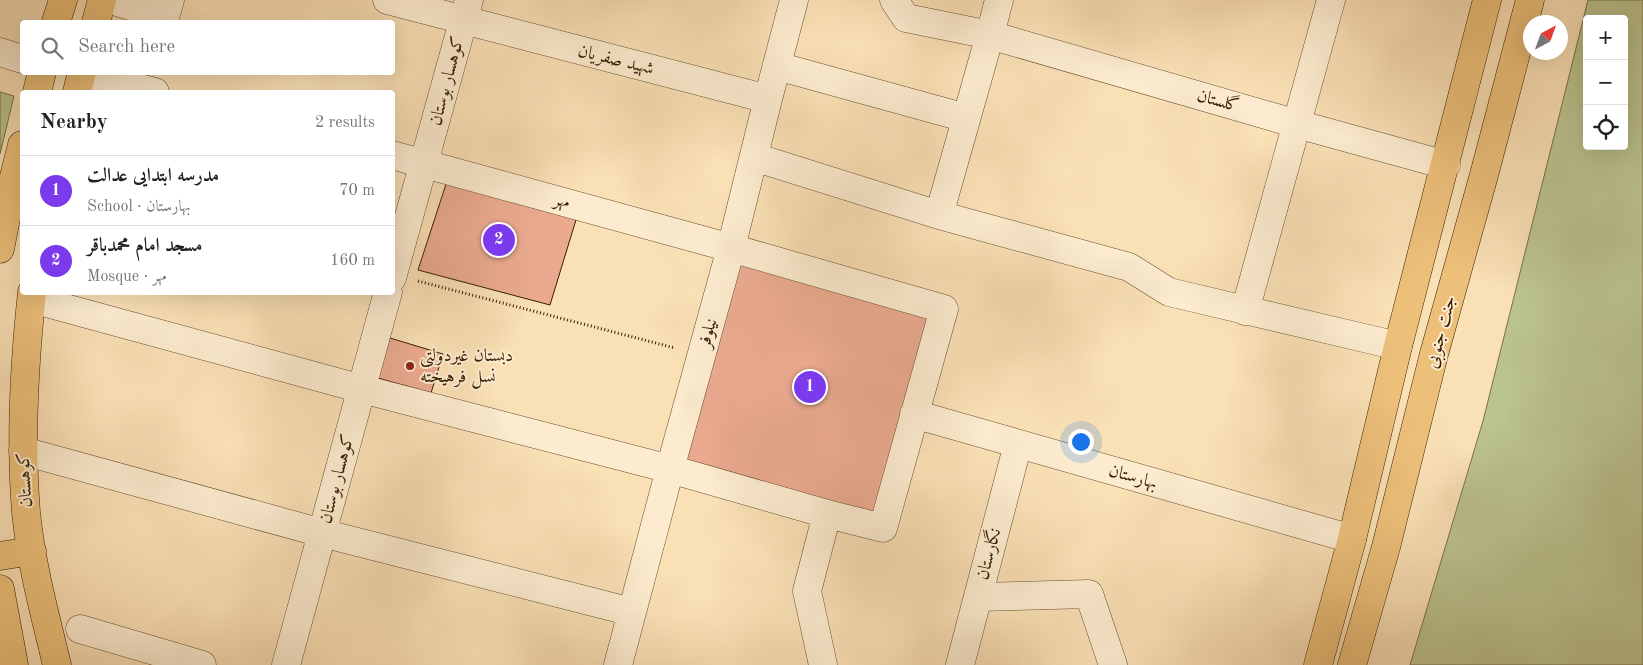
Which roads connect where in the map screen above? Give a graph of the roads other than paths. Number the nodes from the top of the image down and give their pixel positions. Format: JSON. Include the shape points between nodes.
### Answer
{"nodes":[{"id":1,"x":63,"y":0,"type":"edge"},
{"id":2,"x":102,"y":0,"type":"edge"},
{"id":3,"x":121,"y":0,"type":"edge"},
{"id":4,"x":170,"y":0,"type":"edge"},
{"id":5,"x":387,"y":0,"type":"edge"},
{"id":6,"x":794,"y":0,"type":"edge"},
{"id":7,"x":894,"y":0,"type":"edge"},
{"id":8,"x":1331,"y":0,"type":"edge"},
{"id":9,"x":1487,"y":0,"type":"edge"},
{"id":10,"x":1530,"y":0,"type":"edge"},
{"id":11,"x":996,"y":1,"type":"edge"},
{"id":12,"x":466,"y":10,"type":"edge"},
{"id":13,"x":57,"y":20,"type":"edge"},
{"id":14,"x":97,"y":20,"type":"edge"},
{"id":15,"x":990,"y":35,"type":"junction"},
{"id":16,"x":0,"y":52,"type":"edge"},
{"id":17,"x":20,"y":57,"type":"edge"},
{"id":18,"x":777,"y":66,"type":"junction"},
{"id":19,"x":41,"y":75,"type":"edge"},
{"id":20,"x":80,"y":79,"type":"edge"},
{"id":21,"x":38,"y":90,"type":"edge"},
{"id":22,"x":143,"y":90,"type":"edge"},
{"id":23,"x":768,"y":99,"type":"junction"},
{"id":24,"x":966,"y":118,"type":"junction"},
{"id":25,"x":1297,"y":124,"type":"junction"},
{"id":26,"x":20,"y":149,"type":"edge"},
{"id":27,"x":395,"y":156,"type":"edge"},
{"id":28,"x":754,"y":157,"type":"junction"},
{"id":29,"x":424,"y":163,"type":"junction"},
{"id":30,"x":1446,"y":165,"type":"junction"},
{"id":31,"x":7,"y":175,"type":"edge"},
{"id":32,"x":938,"y":215,"type":"junction"},
{"id":33,"x":0,"y":248,"type":"edge"},
{"id":34,"x":731,"y":248,"type":"junction"},
{"id":35,"x":395,"y":269,"type":"edge"},
{"id":36,"x":388,"y":295,"type":"edge"},
{"id":37,"x":32,"y":296,"type":"edge"},
{"id":38,"x":1245,"y":311,"type":"junction"},
{"id":39,"x":1398,"y":346,"type":"junction"},
{"id":40,"x":362,"y":389,"type":"junction"},
{"id":41,"x":914,"y":414,"type":"junction"},
{"id":42,"x":1018,"y":444,"type":"junction"},
{"id":43,"x":23,"y":451,"type":"junction"},
{"id":44,"x":670,"y":469,"type":"junction"},
{"id":45,"x":827,"y":514,"type":"junction"},
{"id":46,"x":322,"y":533,"type":"junction"},
{"id":47,"x":1352,"y":539,"type":"junction"},
{"id":48,"x":32,"y":551,"type":"junction"},
{"id":49,"x":0,"y":556,"type":"edge"},
{"id":50,"x":0,"y":589,"type":"edge"},
{"id":51,"x":978,"y":597,"type":"junction"},
{"id":52,"x":632,"y":612,"type":"junction"},
{"id":53,"x":80,"y":629,"type":"dead end"},
{"id":54,"x":14,"y":665,"type":"edge"},
{"id":55,"x":57,"y":665,"type":"edge"},
{"id":56,"x":202,"y":665,"type":"edge"},
{"id":57,"x":286,"y":665,"type":"edge"},
{"id":58,"x":618,"y":665,"type":"edge"},
{"id":59,"x":823,"y":665,"type":"edge"},
{"id":60,"x":960,"y":665,"type":"edge"},
{"id":61,"x":1113,"y":665,"type":"edge"},
{"id":62,"x":1318,"y":665,"type":"edge"},
{"id":63,"x":1352,"y":665,"type":"edge"}],
"edges":[{"from":1,"to":13,"type":"main road"},
{"from":2,"to":14,"type":"main road"},
{"from":3,"to":4,"type":"street","via":[[120,3],[165,17]]},
{"from":5,"to":12,"type":"street","name":"شهید صفریان"},
{"from":6,"to":18,"type":"street","name":"نیلوفر"},
{"from":7,"to":15,"type":"street","name":"گلستان","via":[[906,18]]},
{"from":8,"to":25,"type":"street"},
{"from":9,"to":30,"type":"main road"},
{"from":10,"to":63,"type":"main road","name":"جنت جنوبی"},
{"from":11,"to":15,"type":"street"},
{"from":12,"to":23,"type":"street","name":"شهید صفریان"},
{"from":12,"to":29,"type":"street","name":"کوهسار بوستان"},
{"from":15,"to":24,"type":"street"},
{"from":15,"to":25,"type":"street","name":"گلستان"},
{"from":16,"to":17,"type":"street"},
{"from":18,"to":23,"type":"street","name":"نیلوفر"},
{"from":18,"to":24,"type":"street"},
{"from":19,"to":21,"type":"main road"},
{"from":20,"to":22,"type":"street"},
{"from":23,"to":28,"type":"street","name":"نیلوفر"},
{"from":24,"to":32,"type":"street"},
{"from":25,"to":30,"type":"street","name":"گلستان"},
{"from":25,"to":38,"type":"street"},
{"from":26,"to":31,"type":"main road"},
{"from":27,"to":29,"type":"street","name":"مهر"},
{"from":28,"to":32,"type":"street"},
{"from":28,"to":34,"type":"street","name":"نیلوفر"},
{"from":29,"to":34,"type":"street","name":"مهر"},
{"from":29,"to":35,"type":"street","name":"کوهسار بوستان"},
{"from":30,"to":39,"type":"main road"},
{"from":31,"to":33,"type":"main road"},
{"from":32,"to":38,"type":"street","via":[[1130,267],[1169,292]]},
{"from":34,"to":41,"type":"street","name":"مهر","via":[[944,309]]},
{"from":34,"to":44,"type":"street","name":"نیلوفر"},
{"from":36,"to":40,"type":"street","name":"کوهسار بوستان"},
{"from":37,"to":40,"type":"street"},
{"from":37,"to":43,"type":"main road","name":"کوهستان","via":[[24,375]]},
{"from":38,"to":39,"type":"street"},
{"from":39,"to":47,"type":"main road"},
{"from":40,"to":44,"type":"street"},
{"from":40,"to":46,"type":"street","name":"کوهسار بوستان"},
{"from":41,"to":42,"type":"street","name":"بهارستان"},
{"from":41,"to":45,"type":"street","via":[[882,528]]},
{"from":42,"to":47,"type":"street","name":"بهارستان"},
{"from":42,"to":51,"type":"street","name":"نگارستان"},
{"from":43,"to":46,"type":"street"},
{"from":43,"to":48,"type":"main road","name":"کوهستان","via":[[26,513]]},
{"from":44,"to":45,"type":"street"},
{"from":44,"to":52,"type":"street","name":"نیلوفر"},
{"from":45,"to":59,"type":"street","via":[[807,591]]},
{"from":46,"to":52,"type":"street"},
{"from":46,"to":57,"type":"street","name":"کوهسار بوستان"},
{"from":47,"to":62,"type":"main road"},
{"from":48,"to":49,"type":"main road"},
{"from":48,"to":55,"type":"main road","name":"کوهستان"},
{"from":50,"to":54,"type":"main road"},
{"from":51,"to":60,"type":"street","name":"نگارستان"},
{"from":51,"to":61,"type":"street","via":[[1089,594]]},
{"from":52,"to":58,"type":"street","name":"نیلوفر"},
{"from":53,"to":56,"type":"street"}]}
